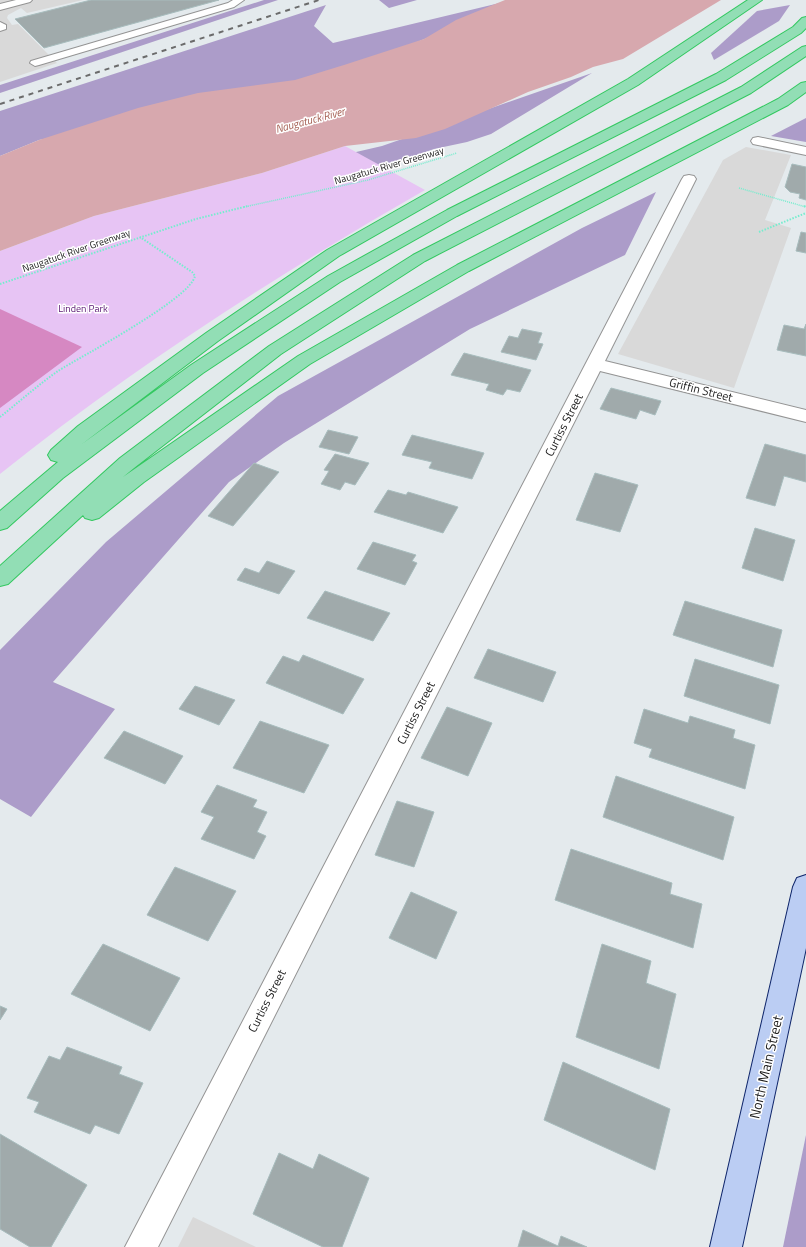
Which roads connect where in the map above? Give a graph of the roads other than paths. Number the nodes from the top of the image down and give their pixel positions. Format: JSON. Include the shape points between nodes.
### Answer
{"nodes":[{"id":1,"x":27,"y":0,"type":"edge"},
{"id":2,"x":239,"y":0,"type":"edge"},
{"id":3,"x":756,"y":0,"type":"edge"},
{"id":4,"x":0,"y":6,"type":"edge"},
{"id":5,"x":806,"y":21,"type":"edge"},
{"id":6,"x":0,"y":25,"type":"edge"},
{"id":7,"x":0,"y":28,"type":"edge"},
{"id":8,"x":806,"y":50,"type":"edge"},
{"id":9,"x":35,"y":63,"type":"dead end"},
{"id":10,"x":806,"y":86,"type":"edge"},
{"id":11,"x":758,"y":141,"type":"dead end"},
{"id":12,"x":806,"y":151,"type":"edge"},
{"id":13,"x":690,"y":179,"type":"dead end"},
{"id":14,"x":596,"y":364,"type":"junction"},
{"id":15,"x":806,"y":416,"type":"edge"},
{"id":16,"x":0,"y":509,"type":"edge"},
{"id":17,"x":0,"y":523,"type":"edge"},
{"id":18,"x":0,"y":578,"type":"edge"},
{"id":19,"x":0,"y":585,"type":"edge"},
{"id":20,"x":806,"y":887,"type":"edge"},
{"id":21,"x":141,"y":1247,"type":"edge"},
{"id":22,"x":726,"y":1247,"type":"edge"}],
"edges":[{"from":1,"to":4,"type":"lane"},
{"from":2,"to":9,"type":"lane","via":[[231,5]]},
{"from":3,"to":16,"type":"highway","via":[[634,82],[332,253],[85,431]]},
{"from":5,"to":17,"type":"highway","via":[[797,30],[721,77],[452,213],[334,279],[197,369],[56,473]]},
{"from":6,"to":7,"type":"lane"},
{"from":8,"to":18,"type":"highway","via":[[746,90],[419,258],[275,350],[127,463]]},
{"from":10,"to":19,"type":"highway","via":[[783,102],[463,268],[304,360],[137,477]]},
{"from":11,"to":12,"type":"street"},
{"from":13,"to":14,"type":"street","name":"Curtiss Street"},
{"from":14,"to":15,"type":"street","name":"Griffin Street"},
{"from":14,"to":21,"type":"street","name":"Curtiss Street"},
{"from":20,"to":22,"type":"main road","name":"North Main Street"}]}
